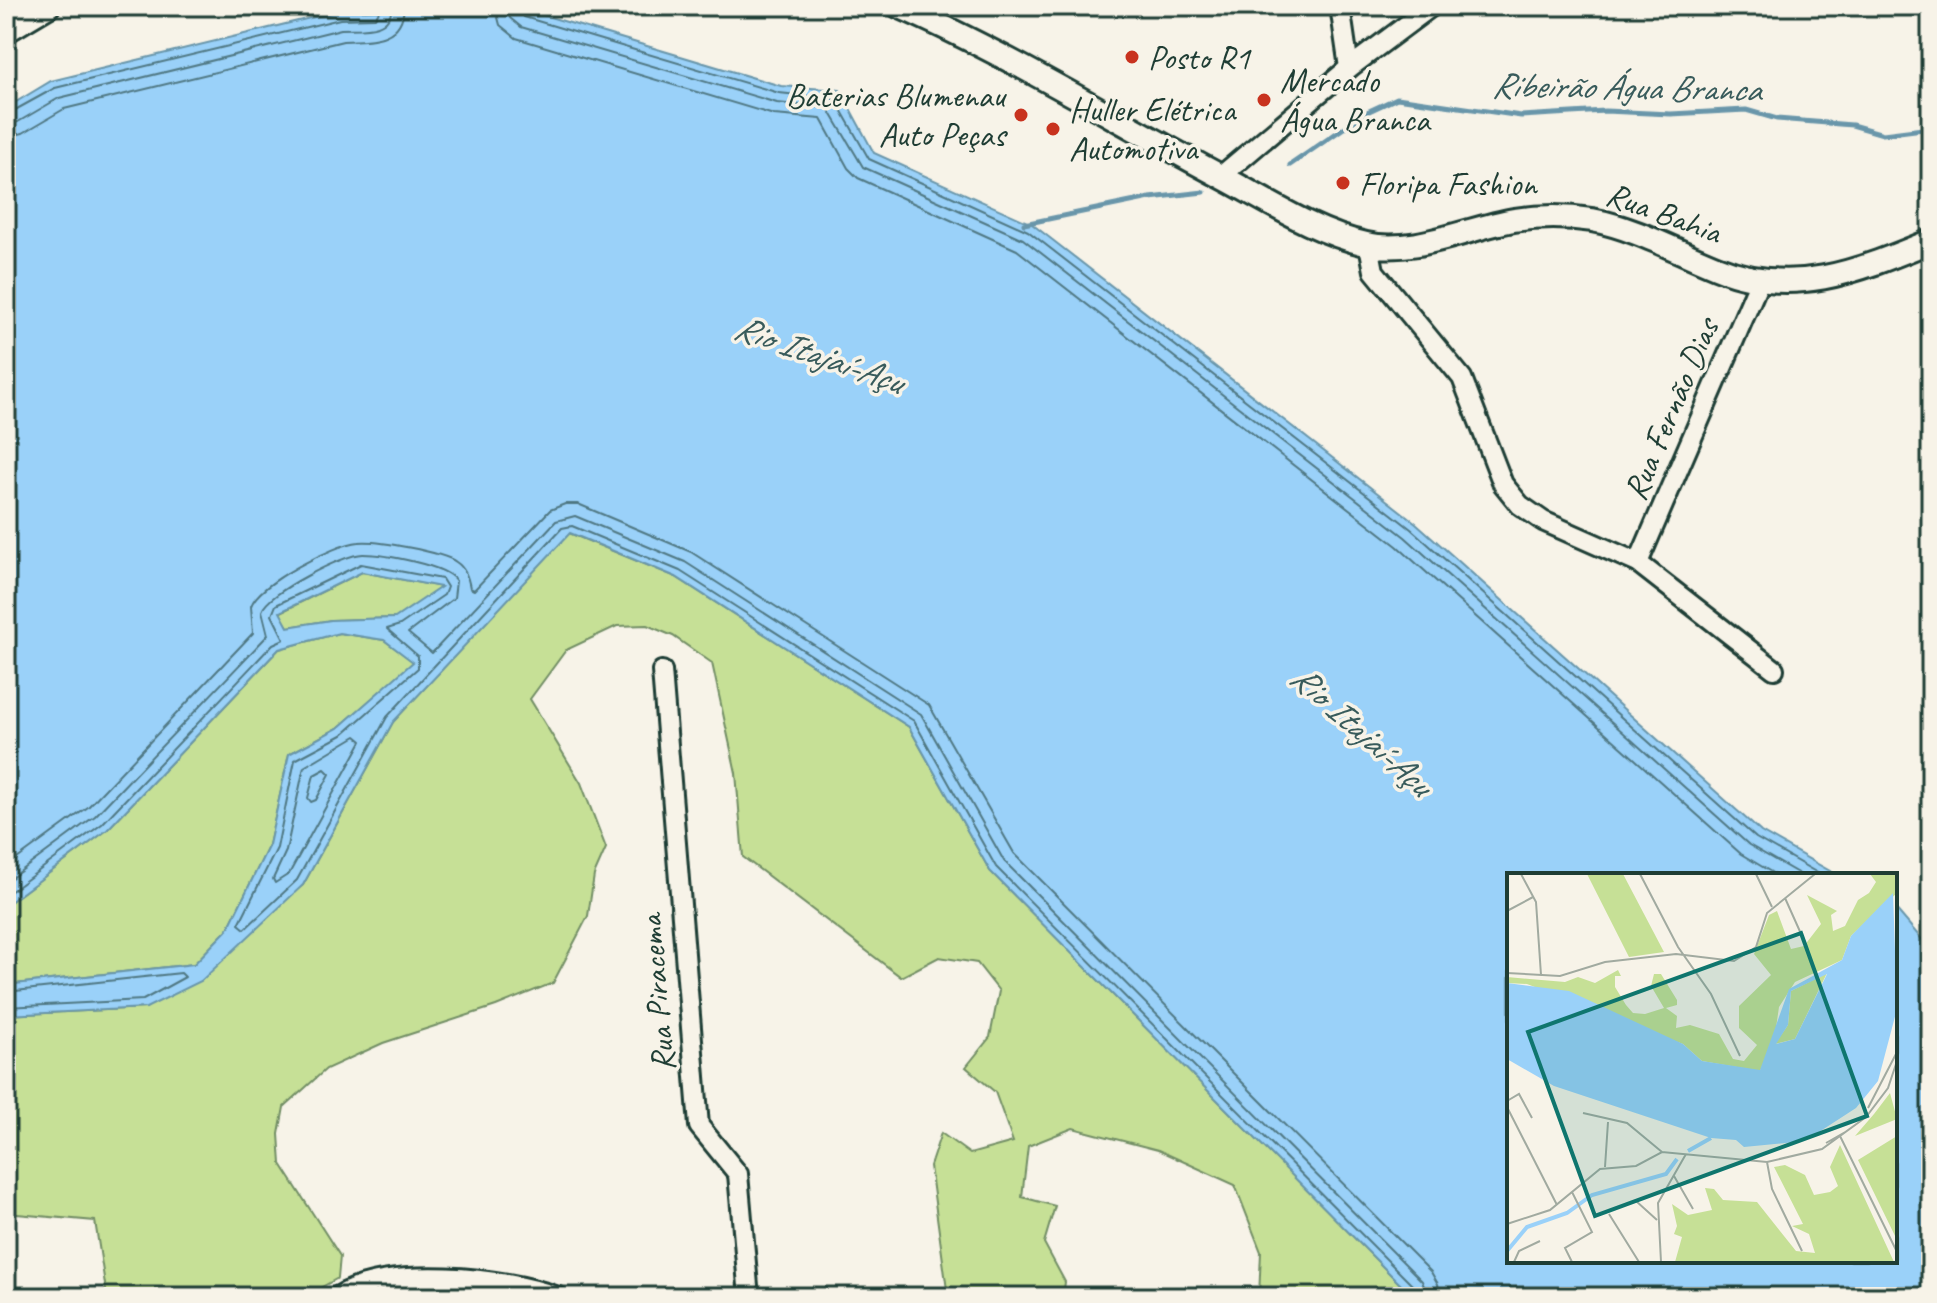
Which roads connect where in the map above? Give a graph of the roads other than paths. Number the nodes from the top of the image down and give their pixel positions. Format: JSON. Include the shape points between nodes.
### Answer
{"nodes":[{"id":1,"x":48,"y":6,"type":"edge"},
{"id":2,"x":898,"y":6,"type":"edge"},
{"id":3,"x":1340,"y":6,"type":"edge"},
{"id":4,"x":1432,"y":6,"type":"edge"},
{"id":5,"x":6,"y":31,"type":"edge"},
{"id":6,"x":1349,"y":68,"type":"junction"},
{"id":7,"x":1221,"y":176,"type":"junction"},
{"id":8,"x":1931,"y":241,"type":"edge"},
{"id":9,"x":1369,"y":245,"type":"junction"},
{"id":10,"x":1760,"y":280,"type":"junction"},
{"id":11,"x":1638,"y":563,"type":"junction"},
{"id":12,"x":1774,"y":669,"type":"dead end"},
{"id":13,"x":662,"y":671,"type":"dead end"},
{"id":14,"x":337,"y":1297,"type":"edge"},
{"id":15,"x":558,"y":1297,"type":"edge"},
{"id":16,"x":749,"y":1297,"type":"edge"}],
"edges":[{"from":1,"to":5,"type":"main road"},
{"from":2,"to":7,"type":"main road","name":"Rua Bahia"},
{"from":3,"to":6,"type":"street"},
{"from":4,"to":6,"type":"street"},
{"from":6,"to":7,"type":"street"},
{"from":7,"to":9,"type":"main road","name":"Rua Bahia","via":[[1334,234]]},
{"from":8,"to":10,"type":"main road","name":"Rua Bahia","via":[[1841,276]]},
{"from":9,"to":10,"type":"main road","name":"Rua Bahia","via":[[1404,246],[1514,220],[1565,216],[1608,223],[1721,270]]},
{"from":9,"to":11,"type":"street","via":[[1374,271],[1462,378],[1503,484],[1520,505],[1543,521]]},
{"from":10,"to":11,"type":"street","name":"Rua Fernão Dias"},
{"from":11,"to":12,"type":"street"},
{"from":13,"to":16,"type":"street","name":"Rua Piracema","via":[[699,1126],[738,1174]]},
{"from":14,"to":15,"type":"street","via":[[374,1283],[407,1280],[498,1282]]}]}
